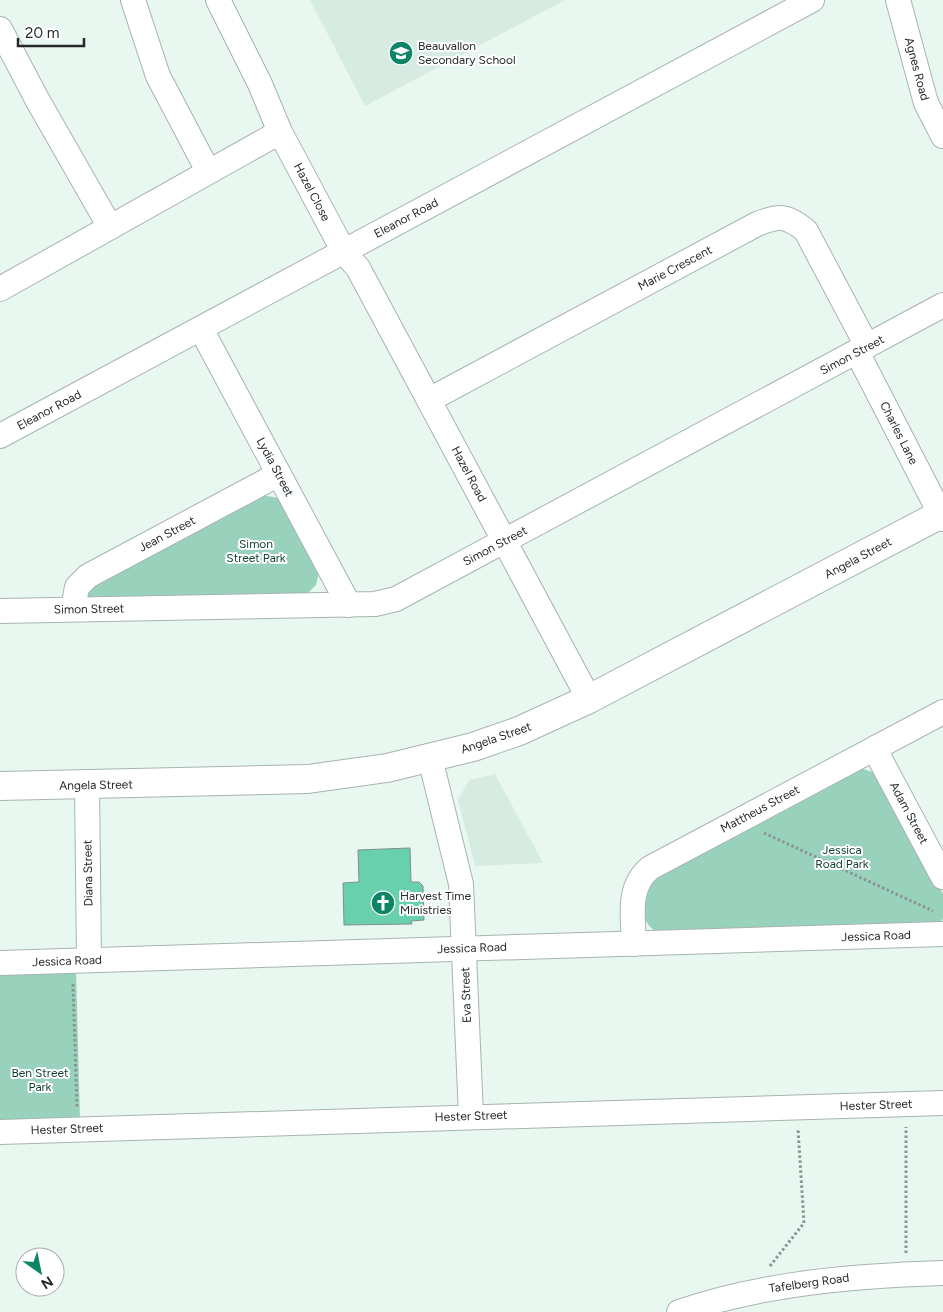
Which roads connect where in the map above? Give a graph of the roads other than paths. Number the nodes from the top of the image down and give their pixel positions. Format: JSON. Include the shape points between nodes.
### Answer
{"nodes":[{"id":1,"x":133,"y":0,"type":"edge"},
{"id":2,"x":218,"y":0,"type":"edge"},
{"id":3,"x":812,"y":0,"type":"edge"},
{"id":4,"x":898,"y":0,"type":"edge"},
{"id":5,"x":0,"y":29,"type":"edge"},
{"id":6,"x":280,"y":132,"type":"junction"},
{"id":7,"x":943,"y":136,"type":"edge"},
{"id":8,"x":208,"y":171,"type":"junction"},
{"id":9,"x":110,"y":227,"type":"junction"},
{"id":10,"x":344,"y":252,"type":"junction"},
{"id":11,"x":0,"y":289,"type":"edge"},
{"id":12,"x":943,"y":306,"type":"edge"},
{"id":13,"x":201,"y":329,"type":"junction"},
{"id":14,"x":862,"y":349,"type":"junction"},
{"id":15,"x":429,"y":400,"type":"junction"},
{"id":16,"x":0,"y":436,"type":"edge"},
{"id":17,"x":279,"y":474,"type":"junction"},
{"id":18,"x":942,"y":516,"type":"edge"},
{"id":19,"x":505,"y":540,"type":"junction"},
{"id":20,"x":349,"y":605,"type":"junction"},
{"id":21,"x":74,"y":609,"type":"junction"},
{"id":22,"x":0,"y":611,"type":"edge"},
{"id":23,"x":589,"y":699,"type":"junction"},
{"id":24,"x":943,"y":712,"type":"edge"},
{"id":25,"x":877,"y":747,"type":"junction"},
{"id":26,"x":430,"y":758,"type":"junction"},
{"id":27,"x":87,"y":785,"type":"junction"},
{"id":28,"x":0,"y":786,"type":"edge"},
{"id":29,"x":943,"y":877,"type":"edge"},
{"id":30,"x":943,"y":934,"type":"edge"},
{"id":31,"x":634,"y":944,"type":"junction"},
{"id":32,"x":464,"y":949,"type":"junction"},
{"id":33,"x":81,"y":960,"type":"junction"},
{"id":34,"x":0,"y":963,"type":"edge"},
{"id":35,"x":943,"y":1103,"type":"edge"},
{"id":36,"x":471,"y":1116,"type":"junction"},
{"id":37,"x":0,"y":1132,"type":"edge"},
{"id":38,"x":943,"y":1273,"type":"edge"},
{"id":39,"x":679,"y":1312,"type":"edge"}],
"edges":[{"from":1,"to":8,"type":"street","via":[[158,76]]},
{"from":2,"to":6,"type":"street","name":"Hazel Close"},
{"from":3,"to":10,"type":"street","name":"Eleanor Road"},
{"from":4,"to":7,"type":"street","name":"Agnes Road","via":[[926,104]]},
{"from":5,"to":9,"type":"street"},
{"from":6,"to":8,"type":"street"},
{"from":6,"to":10,"type":"street","name":"Hazel Close"},
{"from":8,"to":9,"type":"street"},
{"from":9,"to":11,"type":"street"},
{"from":10,"to":13,"type":"street","name":"Eleanor Road"},
{"from":10,"to":15,"type":"street","name":"Hazel Road","via":[[358,268]]},
{"from":12,"to":14,"type":"street","name":"Simon Street"},
{"from":13,"to":16,"type":"street","name":"Eleanor Road"},
{"from":13,"to":17,"type":"street","name":"Lydia Street"},
{"from":14,"to":15,"type":"street","name":"Marie Crescent","via":[[806,231],[793,220],[775,217]]},
{"from":14,"to":18,"type":"street","name":"Charles Lane"},
{"from":14,"to":19,"type":"street","name":"Simon Street"},
{"from":15,"to":19,"type":"street","name":"Hazel Road"},
{"from":17,"to":20,"type":"street","name":"Lydia Street"},
{"from":17,"to":21,"type":"street","name":"Jean Street","via":[[88,576],[77,587]]},
{"from":18,"to":23,"type":"street","name":"Angela Street"},
{"from":19,"to":20,"type":"street","name":"Simon Street","via":[[396,599]]},
{"from":19,"to":23,"type":"street","name":"Hazel Road"},
{"from":20,"to":21,"type":"street","name":"Simon Street"},
{"from":21,"to":22,"type":"street","name":"Simon Street"},
{"from":23,"to":26,"type":"street","name":"Angela Street","via":[[519,731]]},
{"from":24,"to":25,"type":"street","name":"Mattheus Street"},
{"from":25,"to":29,"type":"street","name":"Adam Street","via":[[881,761]]},
{"from":25,"to":31,"type":"street","name":"Mattheus Street","via":[[640,876],[633,895]]},
{"from":26,"to":27,"type":"street","name":"Angela Street","via":[[360,773],[308,779]]},
{"from":26,"to":32,"type":"street","name":"Eva Street","via":[[458,866]]},
{"from":27,"to":28,"type":"street","name":"Angela Street"},
{"from":27,"to":33,"type":"street","name":"Diana Street"},
{"from":30,"to":31,"type":"street","name":"Jessica Road"},
{"from":31,"to":32,"type":"street","name":"Jessica Road"},
{"from":32,"to":33,"type":"street","name":"Jessica Road"},
{"from":32,"to":36,"type":"street","name":"Eva Street"},
{"from":33,"to":34,"type":"street","name":"Jessica Road"},
{"from":35,"to":36,"type":"street","name":"Hester Street"},
{"from":36,"to":37,"type":"street","name":"Hester Street"},
{"from":38,"to":39,"type":"street","name":"Tafelberg Road","via":[[822,1280],[744,1294]]}]}
